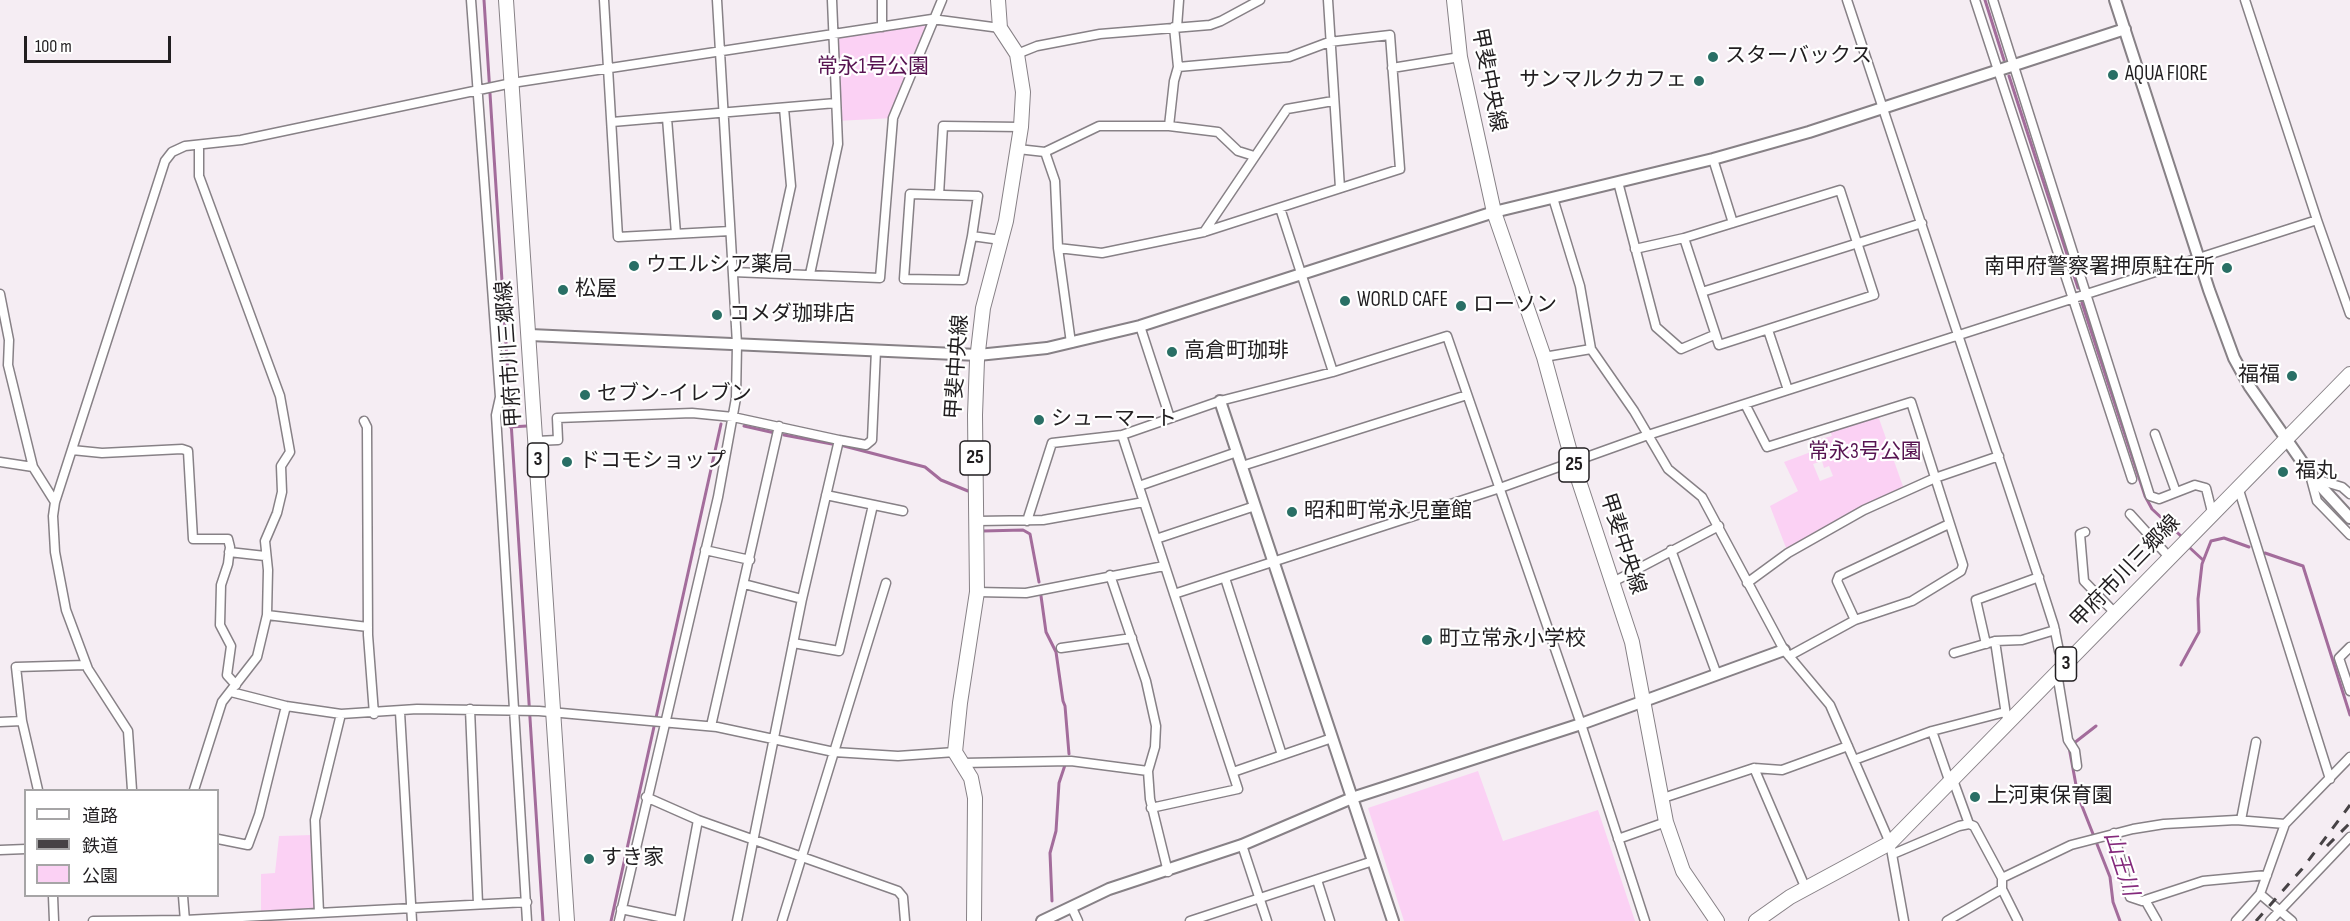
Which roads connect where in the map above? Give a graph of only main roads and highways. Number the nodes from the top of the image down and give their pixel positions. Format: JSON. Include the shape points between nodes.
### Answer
{"nodes":[{"id":1,"x":506,"y":0,"type":"edge"},
{"id":2,"x":998,"y":0,"type":"edge"},
{"id":3,"x":1454,"y":0,"type":"edge"},
{"id":4,"x":2350,"y":374,"type":"edge"},
{"id":5,"x":567,"y":921,"type":"edge"},
{"id":6,"x":974,"y":921,"type":"edge"},
{"id":7,"x":1717,"y":921,"type":"edge"},
{"id":8,"x":1756,"y":921,"type":"edge"}],
"edges":[{"from":1,"to":5,"type":"main road","name":"甲府市川三郷線","number":"3","via":[[536,441],[546,711]]},
{"from":2,"to":6,"type":"main road","name":"甲斐中央線","number":"25","via":[[1000,28],[1017,54],[1023,92],[1018,149],[983,308],[978,355],[977,592],[960,703],[959,758],[971,778],[975,798]]},
{"from":3,"to":7,"type":"main road","name":"甲斐中央線","number":"25","via":[[1460,57],[1494,212],[1544,357],[1573,463],[1632,642],[1665,822],[1683,871]]},
{"from":4,"to":8,"type":"main road","name":"甲府市川三郷線","number":"3","via":[[2061,668],[2006,718],[1892,848],[1806,889]]}]}
